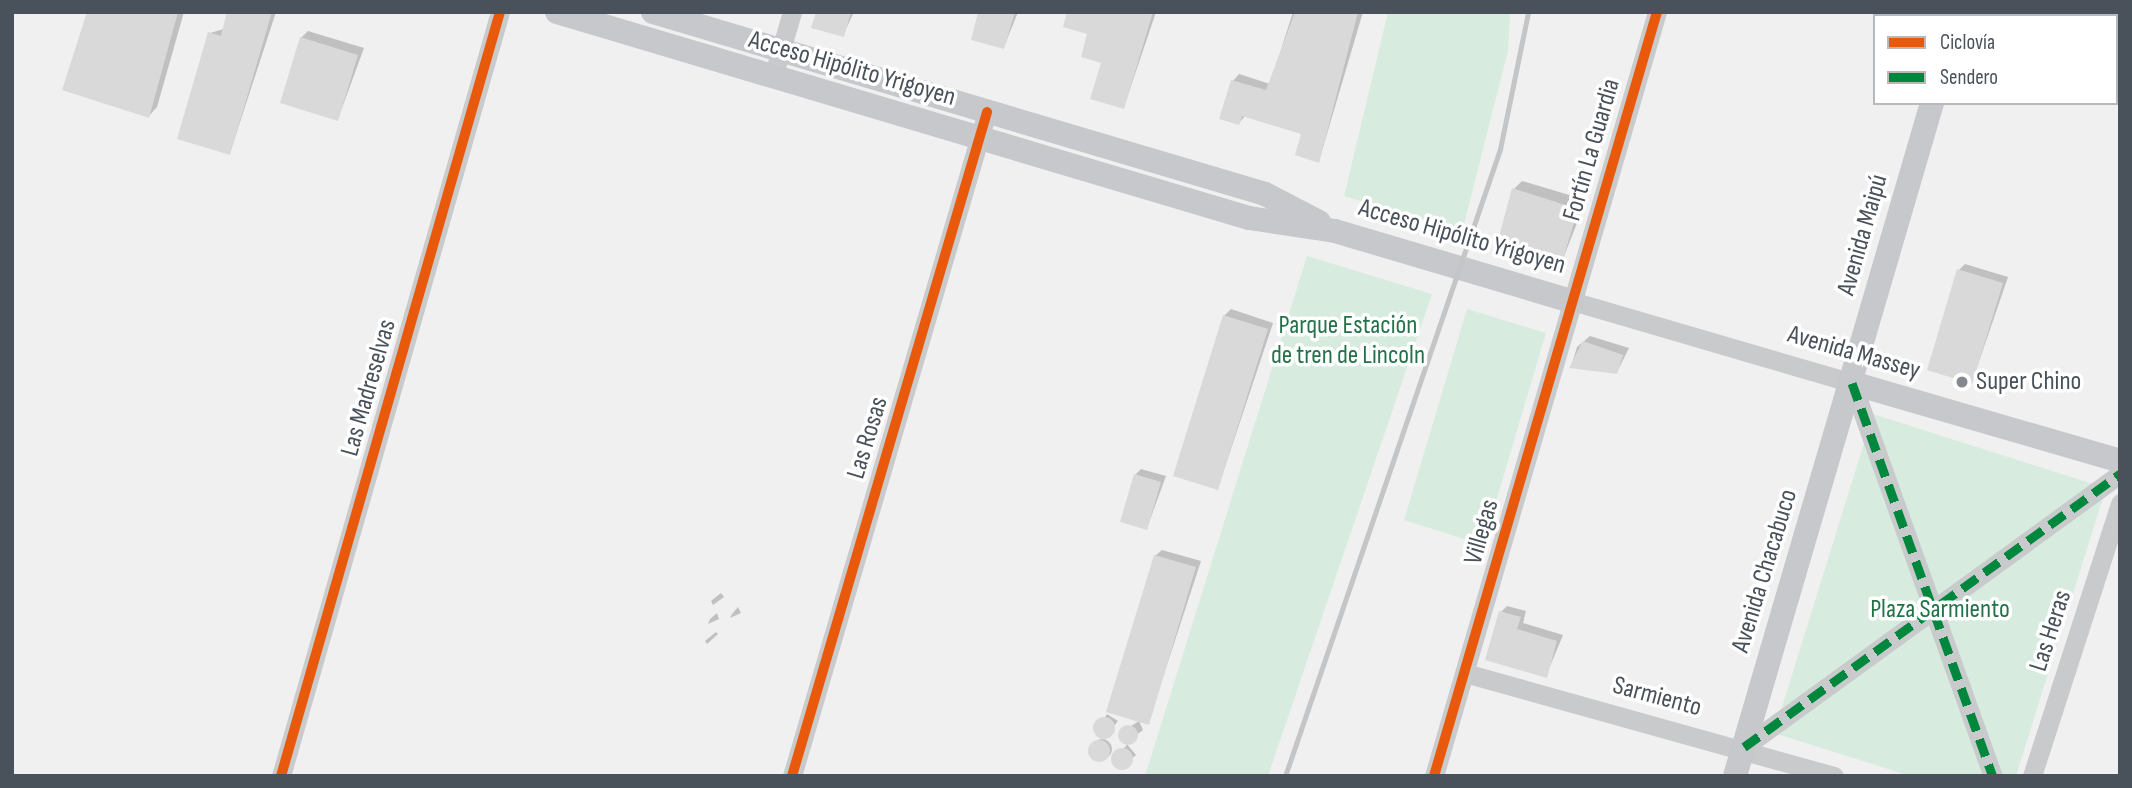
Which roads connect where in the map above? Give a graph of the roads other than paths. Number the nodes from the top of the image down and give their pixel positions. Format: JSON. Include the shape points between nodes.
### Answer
{"nodes":[{"id":1,"x":500,"y":12,"type":"edge"},
{"id":2,"x":557,"y":12,"type":"edge"},
{"id":3,"x":653,"y":12,"type":"edge"},
{"id":4,"x":792,"y":12,"type":"edge"},
{"id":5,"x":1657,"y":12,"type":"edge"},
{"id":6,"x":780,"y":52,"type":"junction"},
{"id":7,"x":773,"y":77,"type":"junction"},
{"id":8,"x":1931,"y":105,"type":"edge"},
{"id":9,"x":987,"y":112,"type":"junction"},
{"id":10,"x":981,"y":139,"type":"junction"},
{"id":11,"x":1335,"y":231,"type":"junction"},
{"id":12,"x":1572,"y":301,"type":"junction"},
{"id":13,"x":1852,"y":383,"type":"junction"},
{"id":14,"x":2120,"y":461,"type":"edge"},
{"id":15,"x":2120,"y":474,"type":"edge"},
{"id":16,"x":2120,"y":503,"type":"edge"},
{"id":17,"x":1935,"y":608,"type":"junction"},
{"id":18,"x":1465,"y":673,"type":"junction"},
{"id":19,"x":1744,"y":747,"type":"junction"},
{"id":20,"x":281,"y":776,"type":"edge"},
{"id":21,"x":792,"y":776,"type":"edge"},
{"id":22,"x":1434,"y":776,"type":"edge"},
{"id":23,"x":1735,"y":776,"type":"edge"},
{"id":24,"x":1835,"y":776,"type":"edge"},
{"id":25,"x":1993,"y":776,"type":"edge"},
{"id":26,"x":2032,"y":776,"type":"edge"}],
"edges":[{"from":1,"to":20,"type":"street","name":"Las Madreselvas"},
{"from":2,"to":7,"type":"main road","name":"Acceso Hipólito Yrigoyen"},
{"from":3,"to":6,"type":"main road","name":"Acceso Hipólito Yrigoyen"},
{"from":4,"to":6,"type":"street"},
{"from":5,"to":12,"type":"street","name":"Fortín La Guardia"},
{"from":6,"to":7,"type":"street"},
{"from":6,"to":9,"type":"main road","name":"Acceso Hipólito Yrigoyen"},
{"from":7,"to":10,"type":"main road","name":"Acceso Hipólito Yrigoyen"},
{"from":8,"to":13,"type":"main road","name":"Avenida Maipú"},
{"from":9,"to":10,"type":"street","name":"Las Rosas"},
{"from":9,"to":11,"type":"main road","name":"Acceso Hipólito Yrigoyen","via":[[1265,194]]},
{"from":10,"to":11,"type":"main road","name":"Acceso Hipólito Yrigoyen","via":[[1249,218]]},
{"from":10,"to":21,"type":"street","name":"Las Rosas"},
{"from":11,"to":12,"type":"main road","name":"Acceso Hipólito Yrigoyen"},
{"from":12,"to":13,"type":"street","name":"Avenida Massey"},
{"from":12,"to":18,"type":"street","name":"Villegas"},
{"from":13,"to":14,"type":"main road","name":"Avenida Massey"},
{"from":13,"to":17,"type":"street"},
{"from":13,"to":19,"type":"main road","name":"Avenida Chacabuco"},
{"from":15,"to":17,"type":"street"},
{"from":16,"to":26,"type":"street","name":"Las Heras"},
{"from":17,"to":19,"type":"street"},
{"from":17,"to":25,"type":"street"},
{"from":18,"to":19,"type":"street","name":"Sarmiento"},
{"from":18,"to":22,"type":"street","name":"Villegas"},
{"from":19,"to":23,"type":"main road","name":"Avenida Chacabuco"},
{"from":19,"to":24,"type":"street","name":"Sarmiento"}]}
